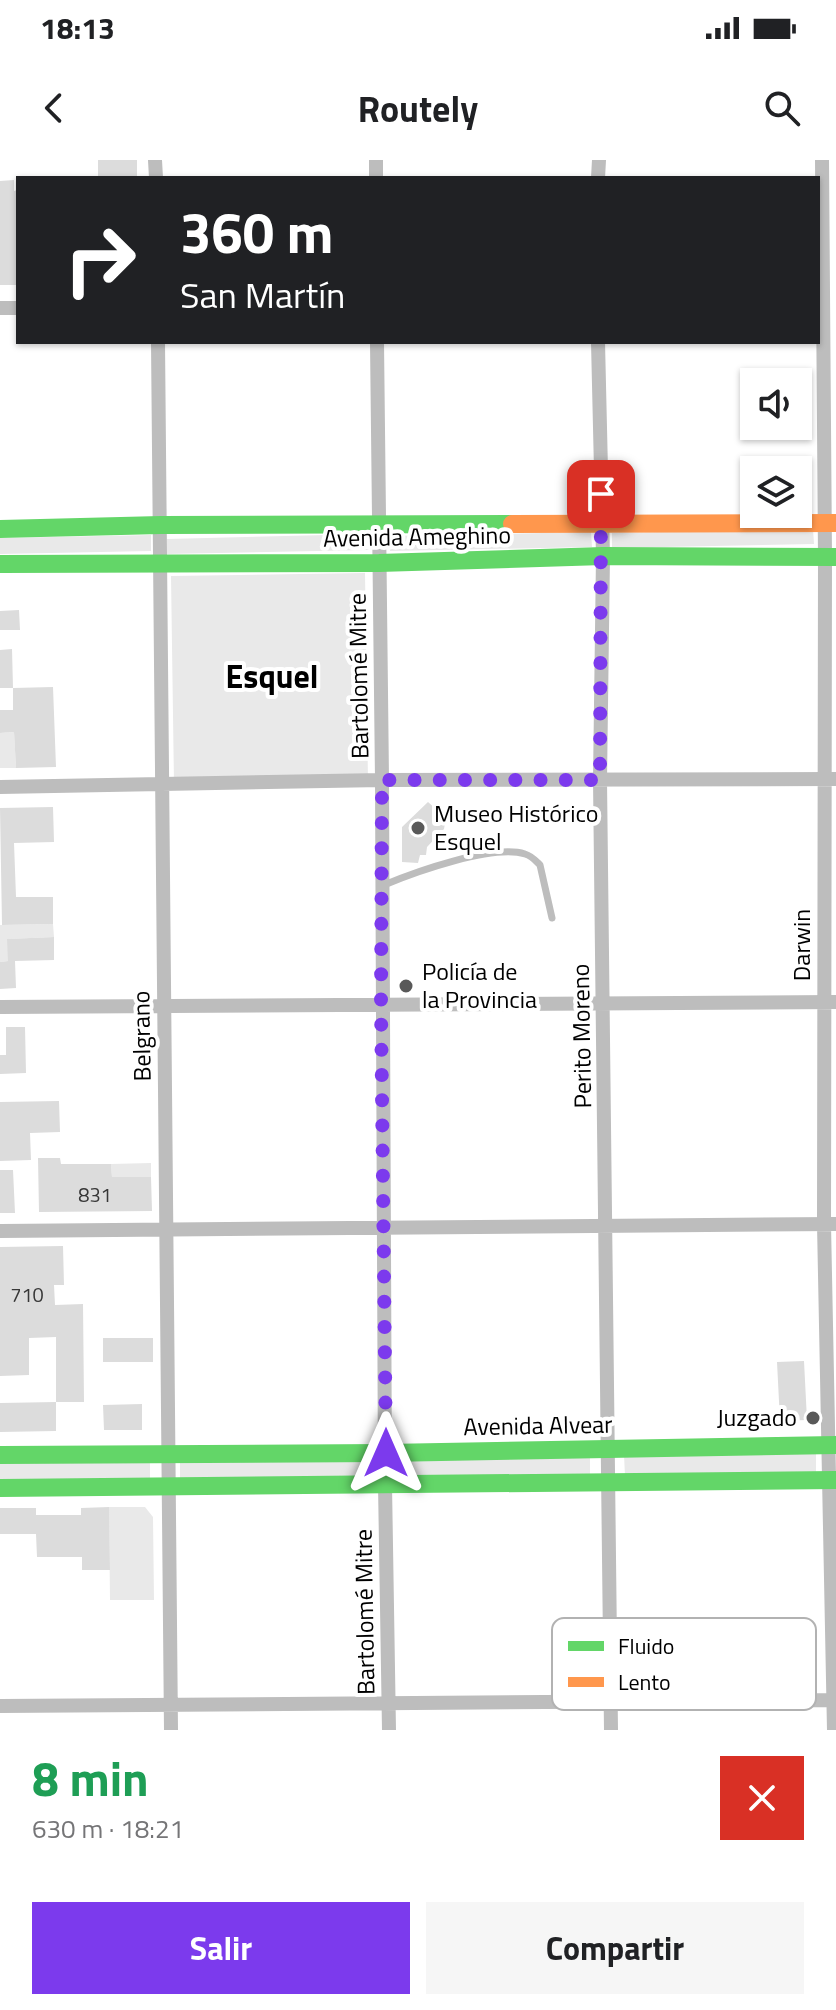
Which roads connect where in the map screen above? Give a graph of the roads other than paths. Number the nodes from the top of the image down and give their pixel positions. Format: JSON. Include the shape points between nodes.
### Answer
{"nodes":[{"id":1,"x":822,"y":160,"type":"edge"},
{"id":2,"x":826,"y":303,"type":"edge"},
{"id":3,"x":158,"y":344,"type":"edge"},
{"id":4,"x":377,"y":344,"type":"edge"},
{"id":5,"x":598,"y":344,"type":"edge"},
{"id":6,"x":830,"y":523,"type":"edge"},
{"id":7,"x":378,"y":524,"type":"junction"},
{"id":8,"x":602,"y":524,"type":"junction"},
{"id":9,"x":161,"y":525,"type":"junction"},
{"id":10,"x":0,"y":529,"type":"edge"},
{"id":11,"x":603,"y":556,"type":"junction"},
{"id":12,"x":831,"y":557,"type":"edge"},
{"id":13,"x":379,"y":563,"type":"junction"},
{"id":14,"x":0,"y":564,"type":"edge"},
{"id":15,"x":161,"y":565,"type":"junction"},
{"id":16,"x":830,"y":779,"type":"edge"},
{"id":17,"x":382,"y":780,"type":"junction"},
{"id":18,"x":600,"y":780,"type":"junction"},
{"id":19,"x":162,"y":785,"type":"junction"},
{"id":20,"x":0,"y":787,"type":"edge"},
{"id":21,"x":382,"y":886,"type":"junction"},
{"id":22,"x":552,"y":918,"type":"dead end"},
{"id":23,"x":604,"y":1002,"type":"junction"},
{"id":24,"x":830,"y":1002,"type":"edge"},
{"id":25,"x":381,"y":1005,"type":"junction"},
{"id":26,"x":164,"y":1006,"type":"junction"},
{"id":27,"x":0,"y":1007,"type":"edge"},
{"id":28,"x":830,"y":1224,"type":"edge"},
{"id":29,"x":385,"y":1226,"type":"junction"},
{"id":30,"x":606,"y":1226,"type":"junction"},
{"id":31,"x":166,"y":1229,"type":"junction"},
{"id":32,"x":0,"y":1231,"type":"edge"},
{"id":33,"x":832,"y":1445,"type":"edge"},
{"id":34,"x":609,"y":1449,"type":"junction"},
{"id":35,"x":167,"y":1453,"type":"junction"},
{"id":36,"x":386,"y":1453,"type":"junction"},
{"id":37,"x":0,"y":1455,"type":"edge"},
{"id":38,"x":832,"y":1480,"type":"edge"},
{"id":39,"x":609,"y":1481,"type":"junction"},
{"id":40,"x":385,"y":1484,"type":"junction"},
{"id":41,"x":168,"y":1487,"type":"junction"},
{"id":42,"x":0,"y":1488,"type":"edge"},
{"id":43,"x":610,"y":1618,"type":"edge"},
{"id":44,"x":835,"y":1700,"type":"edge"},
{"id":45,"x":552,"y":1703,"type":"edge"},
{"id":46,"x":171,"y":1704,"type":"junction"},
{"id":47,"x":389,"y":1704,"type":"junction"},
{"id":48,"x":0,"y":1706,"type":"edge"},
{"id":49,"x":610,"y":1710,"type":"edge"},
{"id":50,"x":171,"y":1730,"type":"edge"},
{"id":51,"x":389,"y":1730,"type":"edge"},
{"id":52,"x":611,"y":1730,"type":"edge"},
{"id":53,"x":834,"y":1730,"type":"edge"}],
"edges":[{"from":1,"to":2,"type":"street","name":"Darwin"},
{"from":2,"to":6,"type":"street","name":"Darwin"},
{"from":3,"to":9,"type":"street","name":"Belgrano"},
{"from":4,"to":7,"type":"street","name":"Bartolomé Mitre"},
{"from":5,"to":8,"type":"street","name":"Perito Moreno"},
{"from":6,"to":8,"type":"main road","name":"Avenida Ameghino"},
{"from":6,"to":12,"type":"street","name":"Darwin"},
{"from":7,"to":8,"type":"main road","name":"Avenida Ameghino"},
{"from":7,"to":9,"type":"main road","name":"Avenida Ameghino"},
{"from":7,"to":13,"type":"street","name":"Bartolomé Mitre"},
{"from":8,"to":11,"type":"street","name":"Perito Moreno"},
{"from":9,"to":10,"type":"main road","name":"Avenida Ameghino"},
{"from":9,"to":15,"type":"street","name":"Belgrano"},
{"from":11,"to":12,"type":"main road","name":"Avenida Ameghino"},
{"from":11,"to":13,"type":"main road","name":"Avenida Ameghino"},
{"from":11,"to":18,"type":"street","name":"Perito Moreno"},
{"from":12,"to":16,"type":"street","name":"Darwin"},
{"from":13,"to":15,"type":"main road","name":"Avenida Ameghino"},
{"from":13,"to":17,"type":"street","name":"Bartolomé Mitre"},
{"from":14,"to":15,"type":"main road","name":"Avenida Ameghino"},
{"from":15,"to":19,"type":"street","name":"Belgrano"},
{"from":16,"to":18,"type":"street"},
{"from":16,"to":24,"type":"street","name":"Darwin"},
{"from":17,"to":18,"type":"street"},
{"from":17,"to":19,"type":"street"},
{"from":17,"to":21,"type":"street","name":"Bartolomé Mitre"},
{"from":18,"to":23,"type":"street","name":"Perito Moreno"},
{"from":19,"to":20,"type":"street"},
{"from":19,"to":26,"type":"street","name":"Belgrano"},
{"from":21,"to":22,"type":"lane","via":[[481,855],[523,854],[540,865]]},
{"from":21,"to":25,"type":"street","name":"Bartolomé Mitre"},
{"from":23,"to":24,"type":"street"},
{"from":23,"to":25,"type":"street"},
{"from":23,"to":30,"type":"street","name":"Perito Moreno"},
{"from":24,"to":28,"type":"street","name":"Darwin"},
{"from":25,"to":26,"type":"street"},
{"from":25,"to":29,"type":"street","name":"Bartolomé Mitre"},
{"from":26,"to":27,"type":"street"},
{"from":26,"to":31,"type":"street","name":"Belgrano"},
{"from":28,"to":30,"type":"street"},
{"from":28,"to":33,"type":"street","name":"Darwin"},
{"from":29,"to":30,"type":"street"},
{"from":29,"to":31,"type":"street"},
{"from":29,"to":36,"type":"street","name":"Bartolomé Mitre"},
{"from":30,"to":34,"type":"street","name":"Perito Moreno"},
{"from":31,"to":32,"type":"street"},
{"from":31,"to":35,"type":"street","name":"Belgrano"},
{"from":33,"to":34,"type":"main road","name":"Avenida Alvear"},
{"from":33,"to":38,"type":"street","name":"Darwin"},
{"from":34,"to":36,"type":"main road","name":"Avenida Alvear"},
{"from":34,"to":39,"type":"street","name":"Perito Moreno"},
{"from":35,"to":36,"type":"main road","name":"Avenida Alvear"},
{"from":35,"to":37,"type":"main road","name":"Avenida Alvear"},
{"from":35,"to":41,"type":"street","name":"Belgrano"},
{"from":36,"to":40,"type":"street","name":"Bartolomé Mitre"},
{"from":38,"to":39,"type":"main road"},
{"from":38,"to":44,"type":"street","name":"Darwin"},
{"from":39,"to":40,"type":"main road"},
{"from":39,"to":43,"type":"street","name":"Perito Moreno"},
{"from":40,"to":41,"type":"main road"},
{"from":40,"to":47,"type":"street","name":"Bartolomé Mitre"},
{"from":41,"to":42,"type":"main road"},
{"from":41,"to":46,"type":"street","name":"Belgrano"},
{"from":44,"to":53,"type":"street","name":"Darwin"},
{"from":45,"to":47,"type":"street"},
{"from":46,"to":47,"type":"street"},
{"from":46,"to":48,"type":"street"},
{"from":46,"to":50,"type":"street","name":"Belgrano"},
{"from":47,"to":51,"type":"street","name":"Bartolomé Mitre"},
{"from":49,"to":52,"type":"street","name":"Perito Moreno"}]}
